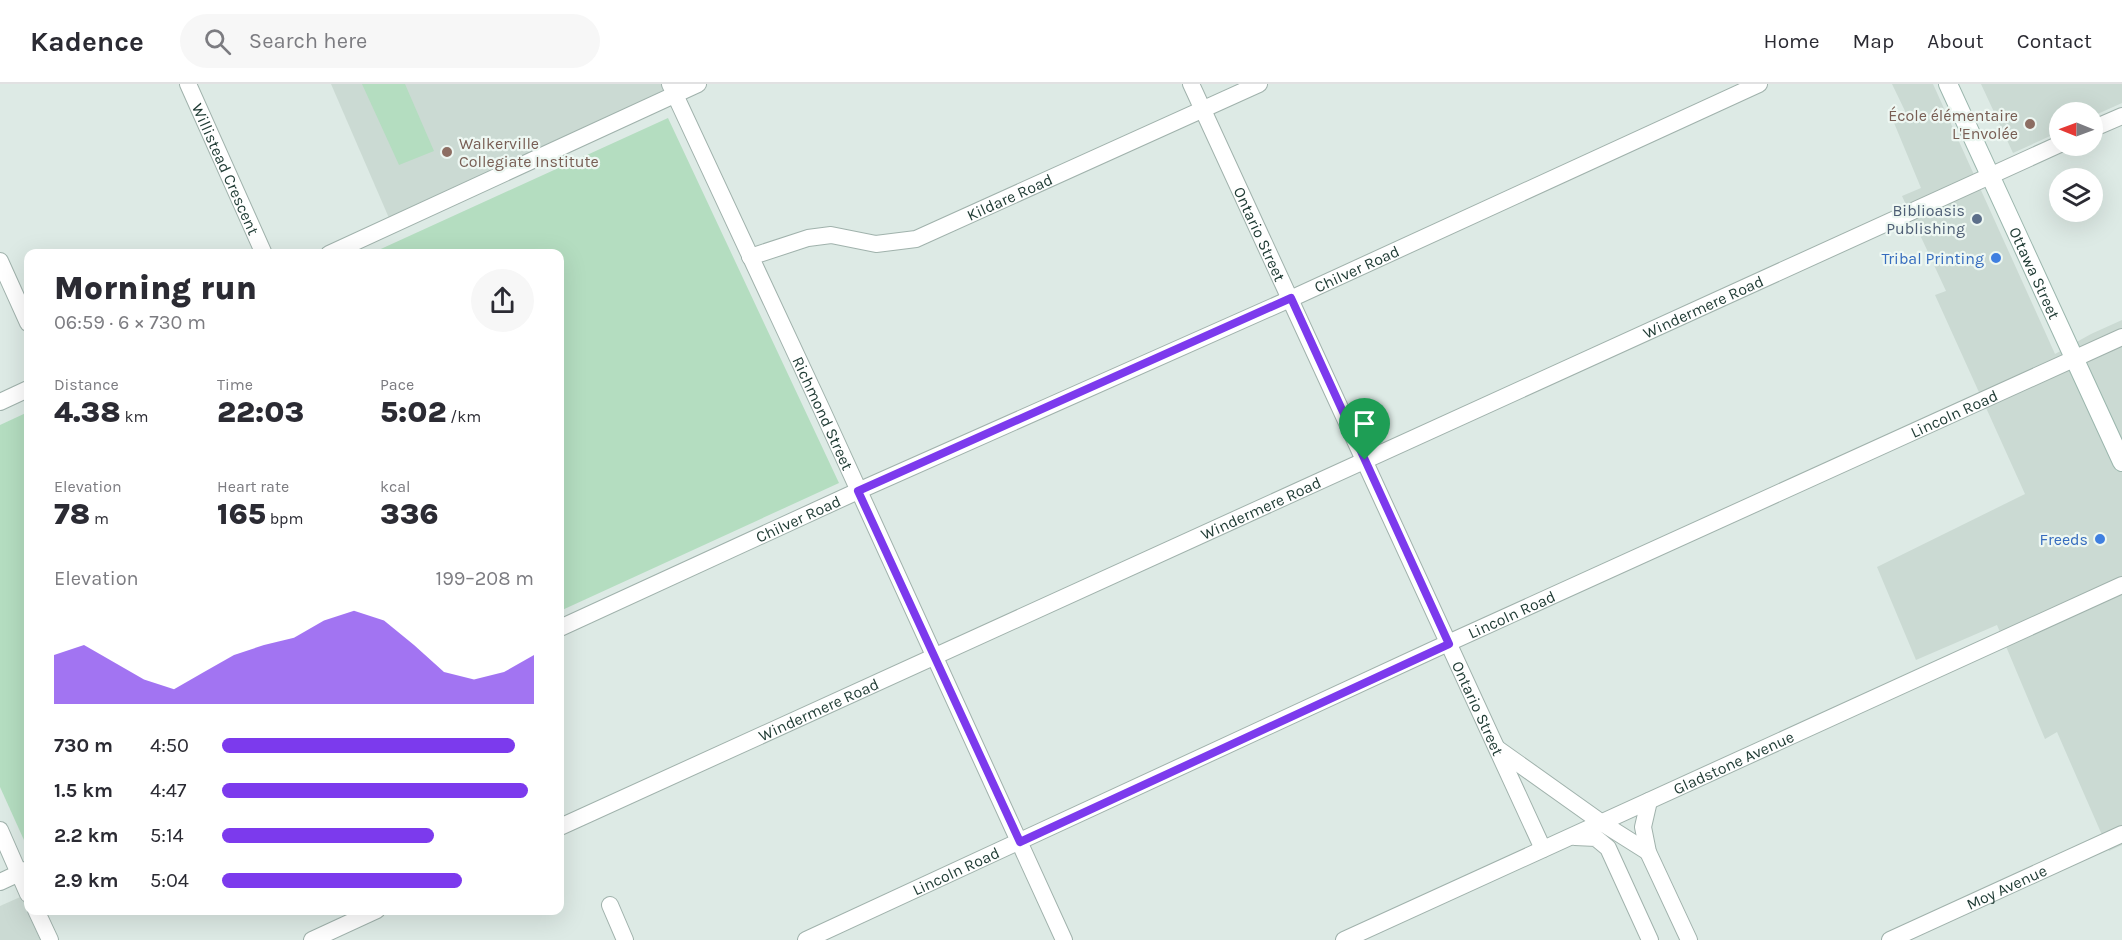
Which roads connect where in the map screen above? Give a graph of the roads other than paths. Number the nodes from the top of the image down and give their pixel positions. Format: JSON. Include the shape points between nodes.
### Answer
{"nodes":[{"id":1,"x":188,"y":84,"type":"edge"},
{"id":2,"x":698,"y":84,"type":"edge"},
{"id":3,"x":1191,"y":84,"type":"edge"},
{"id":4,"x":1259,"y":84,"type":"edge"},
{"id":5,"x":1759,"y":84,"type":"edge"},
{"id":6,"x":1948,"y":84,"type":"edge"},
{"id":7,"x":672,"y":89,"type":"edge"},
{"id":8,"x":1204,"y":109,"type":"junction"},
{"id":9,"x":2122,"y":116,"type":"edge"},
{"id":10,"x":2103,"y":124,"type":"edge"},
{"id":11,"x":2049,"y":149,"type":"edge"},
{"id":12,"x":1990,"y":176,"type":"junction"},
{"id":13,"x":262,"y":249,"type":"edge"},
{"id":14,"x":339,"y":249,"type":"edge"},
{"id":15,"x":750,"y":257,"type":"junction"},
{"id":16,"x":0,"y":261,"type":"edge"},
{"id":17,"x":1291,"y":298,"type":"junction"},
{"id":18,"x":24,"y":314,"type":"edge"},
{"id":19,"x":2122,"y":337,"type":"edge"},
{"id":20,"x":2074,"y":358,"type":"junction"},
{"id":21,"x":24,"y":391,"type":"edge"},
{"id":22,"x":0,"y":402,"type":"edge"},
{"id":23,"x":1365,"y":460,"type":"junction"},
{"id":24,"x":2122,"y":462,"type":"edge"},
{"id":25,"x":858,"y":491,"type":"junction"},
{"id":26,"x":2122,"y":585,"type":"edge"},
{"id":27,"x":564,"y":626,"type":"edge"},
{"id":28,"x":1449,"y":644,"type":"junction"},
{"id":29,"x":934,"y":657,"type":"junction"},
{"id":30,"x":1497,"y":749,"type":"junction"},
{"id":31,"x":1649,"y":801,"type":"junction"},
{"id":32,"x":1602,"y":823,"type":"junction"},
{"id":33,"x":564,"y":825,"type":"edge"},
{"id":34,"x":0,"y":830,"type":"edge"},
{"id":35,"x":2122,"y":834,"type":"edge"},
{"id":36,"x":1571,"y":837,"type":"junction"},
{"id":37,"x":1020,"y":842,"type":"junction"},
{"id":38,"x":1543,"y":849,"type":"junction"},
{"id":39,"x":1648,"y":852,"type":"junction"},
{"id":40,"x":24,"y":871,"type":"edge"},
{"id":41,"x":0,"y":882,"type":"edge"},
{"id":42,"x":610,"y":905,"type":"dead end"},
{"id":43,"x":38,"y":915,"type":"edge"},
{"id":44,"x":366,"y":915,"type":"edge"},
{"id":45,"x":50,"y":940,"type":"edge"},
{"id":46,"x":312,"y":940,"type":"edge"},
{"id":47,"x":625,"y":940,"type":"edge"},
{"id":48,"x":806,"y":940,"type":"edge"},
{"id":49,"x":1064,"y":940,"type":"edge"},
{"id":50,"x":1344,"y":940,"type":"edge"},
{"id":51,"x":1650,"y":940,"type":"edge"},
{"id":52,"x":1689,"y":940,"type":"edge"},
{"id":53,"x":1890,"y":940,"type":"edge"}],
"edges":[{"from":1,"to":13,"type":"street","name":"Willistead Crescent"},
{"from":2,"to":7,"type":"street"},
{"from":3,"to":8,"type":"street","name":"Ontario Street"},
{"from":4,"to":8,"type":"street","name":"Kildare Road"},
{"from":5,"to":17,"type":"street","name":"Chilver Road"},
{"from":6,"to":12,"type":"street","name":"Ottawa Street"},
{"from":7,"to":14,"type":"street"},
{"from":7,"to":15,"type":"street","name":"Richmond Street"},
{"from":8,"to":15,"type":"street","name":"Kildare Road","via":[[916,239],[876,244],[831,235],[808,238]]},
{"from":8,"to":17,"type":"street","name":"Ontario Street"},
{"from":9,"to":10,"type":"street"},
{"from":11,"to":12,"type":"street","name":"Windermere Road"},
{"from":12,"to":20,"type":"street","name":"Ottawa Street"},
{"from":12,"to":23,"type":"street","name":"Windermere Road"},
{"from":15,"to":25,"type":"street","name":"Richmond Street"},
{"from":16,"to":18,"type":"street"},
{"from":17,"to":23,"type":"street","name":"Ontario Street"},
{"from":17,"to":25,"type":"street","name":"Chilver Road"},
{"from":19,"to":20,"type":"street","name":"Lincoln Road"},
{"from":20,"to":24,"type":"street","name":"Ottawa Street"},
{"from":20,"to":28,"type":"street","name":"Lincoln Road"},
{"from":21,"to":22,"type":"street"},
{"from":23,"to":28,"type":"street","name":"Ontario Street"},
{"from":23,"to":29,"type":"street","name":"Windermere Road"},
{"from":25,"to":27,"type":"street","name":"Chilver Road"},
{"from":25,"to":29,"type":"street","name":"Richmond Street"},
{"from":26,"to":31,"type":"street","name":"Gladstone Avenue"},
{"from":28,"to":30,"type":"street","name":"Ontario Street"},
{"from":28,"to":37,"type":"street","name":"Lincoln Road"},
{"from":29,"to":33,"type":"street","name":"Windermere Road"},
{"from":29,"to":37,"type":"street","name":"Richmond Street"},
{"from":30,"to":32,"type":"street","name":"Ontario Street"},
{"from":30,"to":38,"type":"street"},
{"from":31,"to":32,"type":"street","name":"Gladstone Avenue"},
{"from":31,"to":39,"type":"street","via":[[1644,827]]},
{"from":32,"to":36,"type":"street","name":"Gladstone Avenue"},
{"from":32,"to":39,"type":"street","name":"Ontario Street"},
{"from":34,"to":40,"type":"street"},
{"from":35,"to":53,"type":"street","name":"Moy Avenue"},
{"from":36,"to":38,"type":"street","name":"Gladstone Avenue"},
{"from":36,"to":51,"type":"street","via":[[1596,838],[1608,848]]},
{"from":37,"to":48,"type":"street","name":"Lincoln Road"},
{"from":37,"to":49,"type":"street","name":"Richmond Street"},
{"from":38,"to":50,"type":"street","name":"Gladstone Avenue"},
{"from":39,"to":52,"type":"street"},
{"from":40,"to":41,"type":"street"},
{"from":42,"to":47,"type":"street"},
{"from":43,"to":45,"type":"street"},
{"from":44,"to":46,"type":"street"}]}
